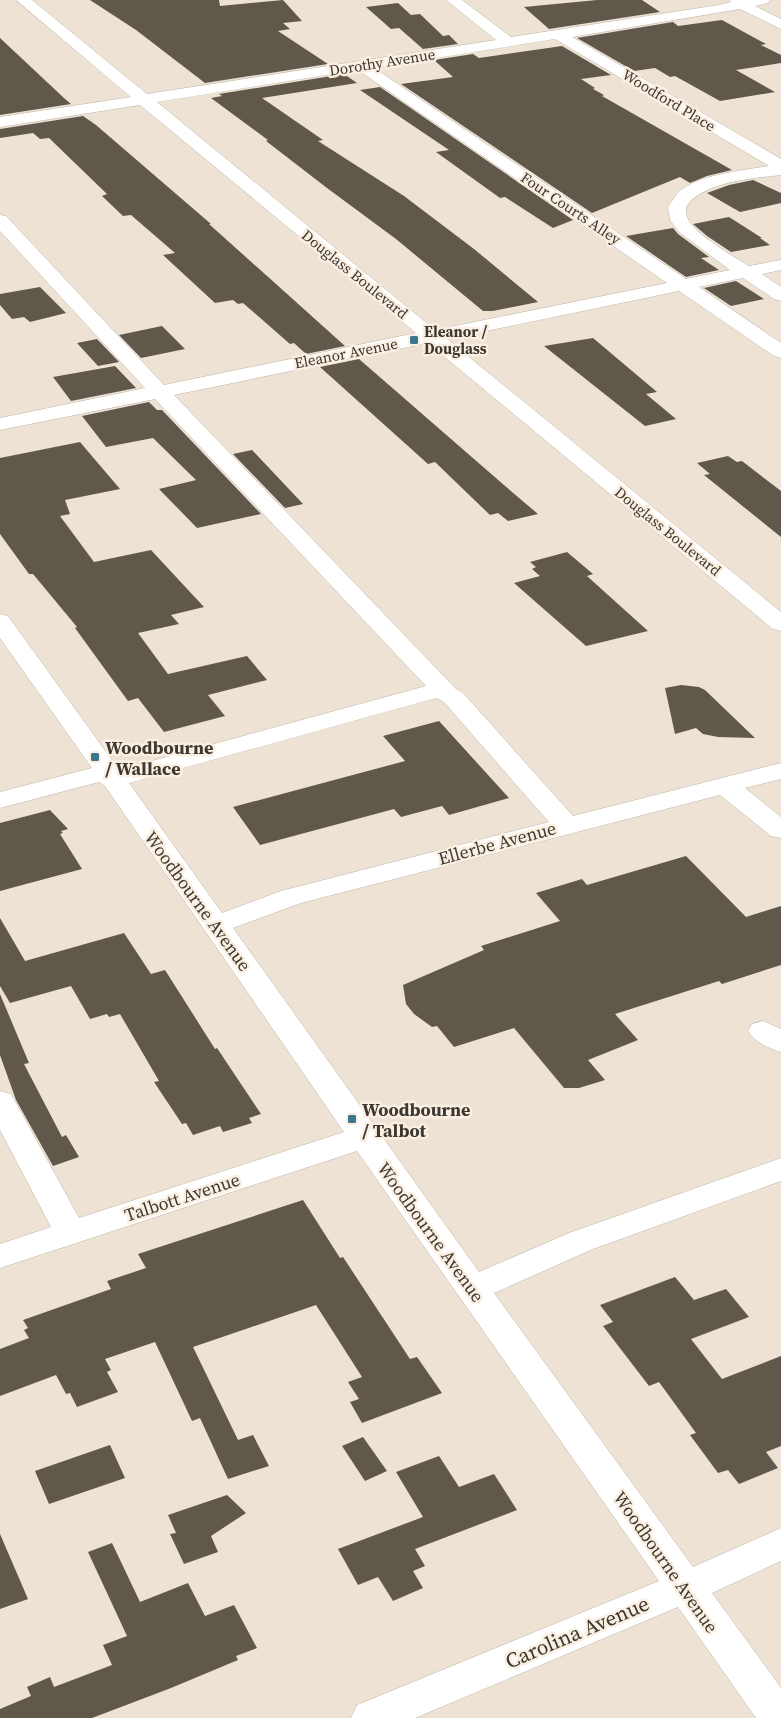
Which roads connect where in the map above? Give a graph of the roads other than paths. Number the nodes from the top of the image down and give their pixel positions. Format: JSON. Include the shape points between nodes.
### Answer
{"nodes":[{"id":1,"x":23,"y":0,"type":"edge"},
{"id":2,"x":453,"y":0,"type":"edge"},
{"id":3,"x":763,"y":0,"type":"edge"},
{"id":4,"x":740,"y":2,"type":"edge"},
{"id":5,"x":781,"y":25,"type":"edge"},
{"id":6,"x":557,"y":34,"type":"junction"},
{"id":7,"x":508,"y":42,"type":"junction"},
{"id":8,"x":360,"y":65,"type":"junction"},
{"id":9,"x":143,"y":100,"type":"junction"},
{"id":10,"x":0,"y":122,"type":"edge"},
{"id":11,"x":781,"y":168,"type":"edge"},
{"id":12,"x":0,"y":220,"type":"edge"},
{"id":13,"x":781,"y":265,"type":"edge"},
{"id":14,"x":747,"y":272,"type":"junction"},
{"id":15,"x":684,"y":285,"type":"junction"},
{"id":16,"x":781,"y":295,"type":"edge"},
{"id":17,"x":430,"y":336,"type":"junction"},
{"id":18,"x":781,"y":352,"type":"edge"},
{"id":19,"x":159,"y":391,"type":"junction"},
{"id":20,"x":0,"y":424,"type":"edge"},
{"id":21,"x":0,"y":621,"type":"edge"},
{"id":22,"x":781,"y":624,"type":"edge"},
{"id":23,"x":445,"y":691,"type":"junction"},
{"id":24,"x":781,"y":771,"type":"edge"},
{"id":25,"x":109,"y":776,"type":"junction"},
{"id":26,"x":725,"y":786,"type":"junction"},
{"id":27,"x":0,"y":800,"type":"edge"},
{"id":28,"x":566,"y":825,"type":"junction"},
{"id":29,"x":781,"y":830,"type":"edge"},
{"id":30,"x":216,"y":924,"type":"junction"},
{"id":31,"x":0,"y":1101,"type":"edge"},
{"id":32,"x":364,"y":1138,"type":"junction"},
{"id":33,"x":781,"y":1169,"type":"edge"},
{"id":34,"x":71,"y":1233,"type":"junction"},
{"id":35,"x":0,"y":1256,"type":"edge"},
{"id":36,"x":472,"y":1288,"type":"junction"},
{"id":37,"x":781,"y":1543,"type":"edge"},
{"id":38,"x":684,"y":1587,"type":"junction"},
{"id":39,"x":371,"y":1718,"type":"edge"},
{"id":40,"x":779,"y":1718,"type":"edge"}],
"edges":[{"from":1,"to":9,"type":"street","name":"Douglass Boulevard"},
{"from":2,"to":7,"type":"street"},
{"from":3,"to":4,"type":"street","name":"Dorothy Avenue"},
{"from":4,"to":5,"type":"street"},
{"from":4,"to":6,"type":"street","name":"Dorothy Avenue"},
{"from":6,"to":7,"type":"street","name":"Dorothy Avenue"},
{"from":6,"to":11,"type":"street","name":"Woodford Place"},
{"from":7,"to":8,"type":"street","name":"Dorothy Avenue"},
{"from":8,"to":9,"type":"street","name":"Dorothy Avenue"},
{"from":8,"to":15,"type":"street","name":"Four Courts Alley"},
{"from":9,"to":10,"type":"street","name":"Dorothy Avenue"},
{"from":9,"to":17,"type":"street","name":"Douglass Boulevard"},
{"from":11,"to":14,"type":"street","via":[[704,186],[687,195],[678,206],[679,220],[686,229]]},
{"from":12,"to":19,"type":"street"},
{"from":13,"to":14,"type":"street","name":"Eleanor Avenue"},
{"from":14,"to":15,"type":"street","name":"Eleanor Avenue"},
{"from":14,"to":16,"type":"street"},
{"from":15,"to":17,"type":"street","name":"Eleanor Avenue"},
{"from":15,"to":18,"type":"street","name":"Four Courts Alley"},
{"from":17,"to":19,"type":"street","name":"Eleanor Avenue"},
{"from":17,"to":22,"type":"street","name":"Douglass Boulevard"},
{"from":19,"to":20,"type":"street","name":"Eleanor Avenue"},
{"from":19,"to":23,"type":"street"},
{"from":21,"to":25,"type":"street","name":"Woodbourne Avenue"},
{"from":23,"to":25,"type":"street","via":[[430,691]]},
{"from":23,"to":28,"type":"street"},
{"from":24,"to":26,"type":"street","name":"Ellerbe Avenue"},
{"from":25,"to":27,"type":"street"},
{"from":25,"to":30,"type":"street","name":"Woodbourne Avenue"},
{"from":26,"to":28,"type":"street","name":"Ellerbe Avenue"},
{"from":26,"to":29,"type":"street"},
{"from":28,"to":30,"type":"street","name":"Ellerbe Avenue","via":[[291,896]]},
{"from":30,"to":32,"type":"street","name":"Woodbourne Avenue"},
{"from":31,"to":34,"type":"street"},
{"from":32,"to":34,"type":"street","name":"Talbott Avenue"},
{"from":32,"to":36,"type":"street","name":"Woodbourne Avenue"},
{"from":33,"to":36,"type":"street","via":[[581,1241]]},
{"from":34,"to":35,"type":"street","name":"Talbott Avenue"},
{"from":36,"to":38,"type":"street","name":"Woodbourne Avenue"},
{"from":37,"to":38,"type":"street","name":"Carolina Avenue"},
{"from":38,"to":39,"type":"street","name":"Carolina Avenue"},
{"from":38,"to":40,"type":"street","name":"Woodbourne Avenue"}]}
